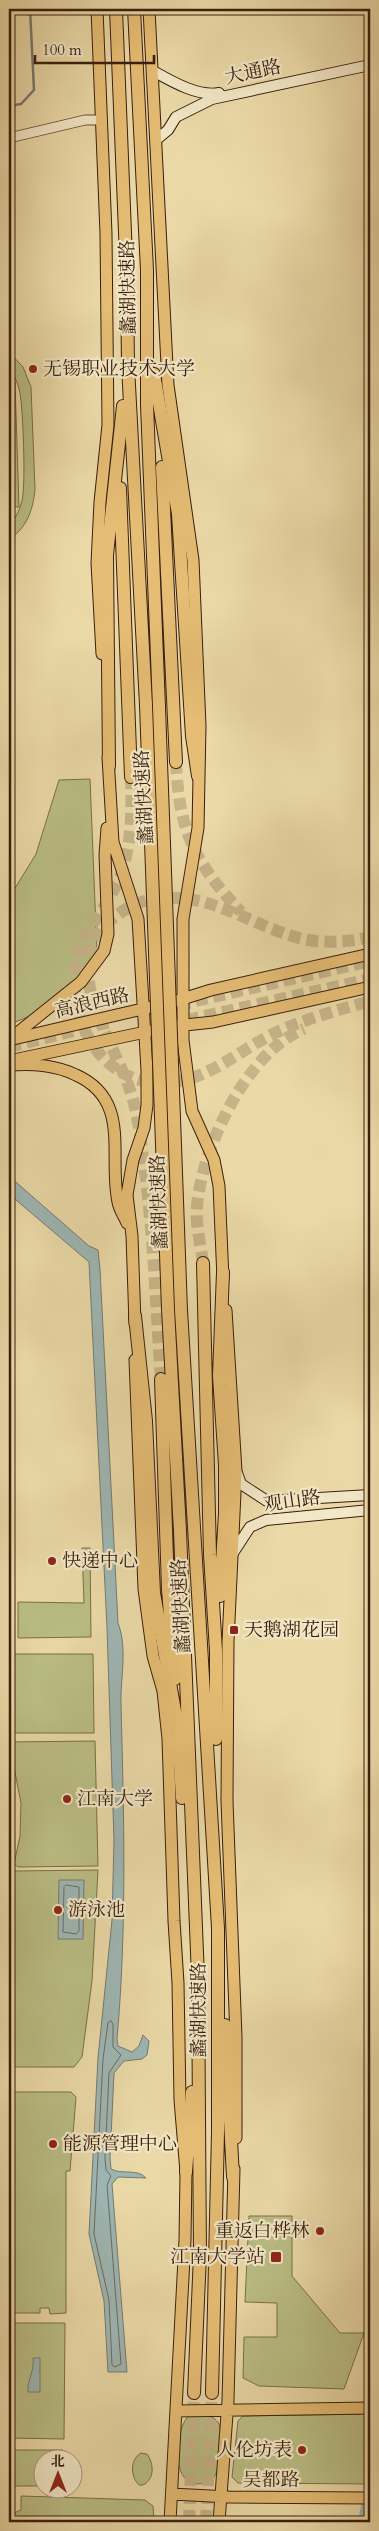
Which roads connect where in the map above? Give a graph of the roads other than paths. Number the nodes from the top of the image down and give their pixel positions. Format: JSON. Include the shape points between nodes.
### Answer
{"nodes":[{"id":1,"x":97,"y":9,"type":"edge"},
{"id":2,"x":116,"y":9,"type":"edge"},
{"id":3,"x":134,"y":9,"type":"edge"},
{"id":4,"x":149,"y":9,"type":"edge"},
{"id":5,"x":370,"y":61,"type":"edge"},
{"id":6,"x":370,"y":65,"type":"edge"},
{"id":7,"x":153,"y":72,"type":"junction"},
{"id":8,"x":102,"y":120,"type":"junction"},
{"id":9,"x":9,"y":138,"type":"edge"},
{"id":10,"x":156,"y":140,"type":"junction"},
{"id":11,"x":148,"y":331,"type":"junction"},
{"id":12,"x":128,"y":366,"type":"junction"},
{"id":13,"x":158,"y":406,"type":"junction"},
{"id":14,"x":120,"y":442,"type":"junction"},
{"id":15,"x":152,"y":706,"type":"junction"},
{"id":16,"x":176,"y":762,"type":"tunnel mouth"},
{"id":17,"x":109,"y":766,"type":"junction"},
{"id":18,"x":198,"y":776,"type":"junction"},
{"id":19,"x":130,"y":777,"type":"tunnel mouth"},
{"id":20,"x":110,"y":784,"type":"junction"},
{"id":21,"x":370,"y":954,"type":"edge"},
{"id":22,"x":370,"y":987,"type":"edge"},
{"id":23,"x":183,"y":1000,"type":"junction"},
{"id":24,"x":144,"y":1009,"type":"junction"},
{"id":25,"x":183,"y":1025,"type":"junction"},
{"id":26,"x":145,"y":1032,"type":"junction"},
{"id":27,"x":9,"y":1040,"type":"edge"},
{"id":28,"x":9,"y":1061,"type":"edge"},
{"id":29,"x":9,"y":1065,"type":"edge"},
{"id":30,"x":132,"y":1236,"type":"junction"},
{"id":31,"x":203,"y":1263,"type":"tunnel mouth"},
{"id":32,"x":223,"y":1272,"type":"junction"},
{"id":33,"x":135,"y":1316,"type":"junction"},
{"id":34,"x":160,"y":1379,"type":"tunnel mouth"},
{"id":35,"x":236,"y":1471,"type":"junction"},
{"id":36,"x":370,"y":1495,"type":"edge"},
{"id":37,"x":370,"y":1510,"type":"edge"},
{"id":38,"x":233,"y":1553,"type":"junction"},
{"id":39,"x":216,"y":1651,"type":"junction"},
{"id":40,"x":178,"y":1728,"type":"junction"},
{"id":41,"x":213,"y":1824,"type":"junction"},
{"id":42,"x":218,"y":1928,"type":"junction"},
{"id":43,"x":196,"y":1953,"type":"junction"},
{"id":44,"x":198,"y":1977,"type":"junction"},
{"id":45,"x":186,"y":2172,"type":"junction"},
{"id":46,"x":233,"y":2177,"type":"junction"},
{"id":47,"x":194,"y":2392,"type":"tunnel mouth"},
{"id":48,"x":212,"y":2393,"type":"tunnel mouth"},
{"id":49,"x":370,"y":2408,"type":"edge"},
{"id":50,"x":227,"y":2410,"type":"junction"},
{"id":51,"x":177,"y":2411,"type":"junction"},
{"id":52,"x":172,"y":2494,"type":"junction"},
{"id":53,"x":221,"y":2496,"type":"junction"},
{"id":54,"x":370,"y":2498,"type":"edge"},
{"id":55,"x":170,"y":2522,"type":"edge"},
{"id":56,"x":219,"y":2522,"type":"edge"}],
"edges":[{"from":1,"to":8,"type":"main road"},
{"from":2,"to":12,"type":"highway","name":"蠡湖快速路"},
{"from":3,"to":11,"type":"highway","name":"蠡湖快速路","via":[[143,156]]},
{"from":4,"to":7,"type":"main road"},
{"from":5,"to":7,"type":"main road","name":"大通路","via":[[211,94],[177,84]]},
{"from":6,"to":10,"type":"main road","name":"大通路","via":[[212,99],[176,117]]},
{"from":7,"to":10,"type":"main road"},
{"from":8,"to":9,"type":"street","via":[[85,120]]},
{"from":8,"to":17,"type":"main road","via":[[108,425],[97,563]]},
{"from":10,"to":18,"type":"main road","via":[[168,385],[193,560],[200,726]]},
{"from":11,"to":13,"type":"highway"},
{"from":11,"to":15,"type":"highway","name":"蠡湖快速路"},
{"from":12,"to":14,"type":"highway"},
{"from":12,"to":15,"type":"highway","name":"蠡湖快速路"},
{"from":13,"to":16,"type":"highway"},
{"from":13,"to":18,"type":"highway","via":[[178,514],[192,736]]},
{"from":14,"to":17,"type":"highway","via":[[107,555]]},
{"from":14,"to":19,"type":"highway"},
{"from":15,"to":41,"type":"highway","name":"蠡湖快速路","bridge":true,"via":[[181,1310]]},
{"from":15,"to":43,"type":"highway","name":"蠡湖快速路","bridge":true,"via":[[168,1309],[185,1640]]},
{"from":17,"to":20,"type":"main road"},
{"from":18,"to":23,"type":"main road","via":[[198,828],[183,918]]},
{"from":20,"to":24,"type":"main road","via":[[113,842],[138,919]]},
{"from":20,"to":27,"type":"main road","via":[[105,855],[108,934],[104,951],[81,982]]},
{"from":21,"to":23,"type":"main road","name":"高浪西路","via":[[211,990]]},
{"from":22,"to":25,"type":"main road","name":"高浪西路","via":[[213,1022]]},
{"from":23,"to":24,"type":"main road","name":"高浪西路"},
{"from":23,"to":25,"type":"main road"},
{"from":24,"to":26,"type":"main road"},
{"from":24,"to":27,"type":"main road","name":"高浪西路"},
{"from":25,"to":26,"type":"main road","name":"高浪西路"},
{"from":25,"to":32,"type":"main road","via":[[192,1111],[214,1160],[219,1186]]},
{"from":26,"to":28,"type":"main road","name":"高浪西路"},
{"from":26,"to":30,"type":"main road","via":[[147,1105],[127,1196]]},
{"from":29,"to":30,"type":"main road","via":[[62,1068],[96,1088],[111,1110],[115,1126],[118,1202]]},
{"from":30,"to":33,"type":"main road"},
{"from":31,"to":39,"type":"highway","via":[[210,1555]]},
{"from":32,"to":35,"type":"main road"},
{"from":32,"to":39,"type":"highway","via":[[219,1376],[225,1465]]},
{"from":33,"to":40,"type":"highway","via":[[147,1430],[154,1592]]},
{"from":33,"to":45,"type":"main road","via":[[144,1589],[153,1656],[163,1691],[168,1739],[180,2100]]},
{"from":34,"to":40,"type":"highway","via":[[168,1589]]},
{"from":35,"to":36,"type":"main road","name":"观山路","via":[[240,1484],[267,1501]]},
{"from":35,"to":38,"type":"main road"},
{"from":37,"to":38,"type":"main road","name":"观山路","via":[[266,1520],[250,1528]]},
{"from":38,"to":46,"type":"main road","via":[[228,1642],[228,1801],[238,2087]]},
{"from":39,"to":41,"type":"highway"},
{"from":40,"to":43,"type":"highway","via":[[188,1900]]},
{"from":41,"to":42,"type":"highway","name":"蠡湖快速路"},
{"from":42,"to":46,"type":"highway"},
{"from":42,"to":48,"type":"highway","name":"蠡湖快速路","via":[[218,2132]]},
{"from":43,"to":44,"type":"highway","name":"蠡湖快速路"},
{"from":44,"to":45,"type":"highway"},
{"from":44,"to":47,"type":"highway","name":"蠡湖快速路","via":[[200,2255]]},
{"from":45,"to":51,"type":"main road"},
{"from":46,"to":50,"type":"main road"},
{"from":49,"to":50,"type":"main road"},
{"from":50,"to":51,"type":"main road"},
{"from":50,"to":53,"type":"main road"},
{"from":51,"to":52,"type":"main road"},
{"from":52,"to":53,"type":"main road","name":"吴都路"},
{"from":52,"to":55,"type":"main road"},
{"from":53,"to":54,"type":"main road","name":"吴都路"},
{"from":53,"to":56,"type":"main road"}]}
